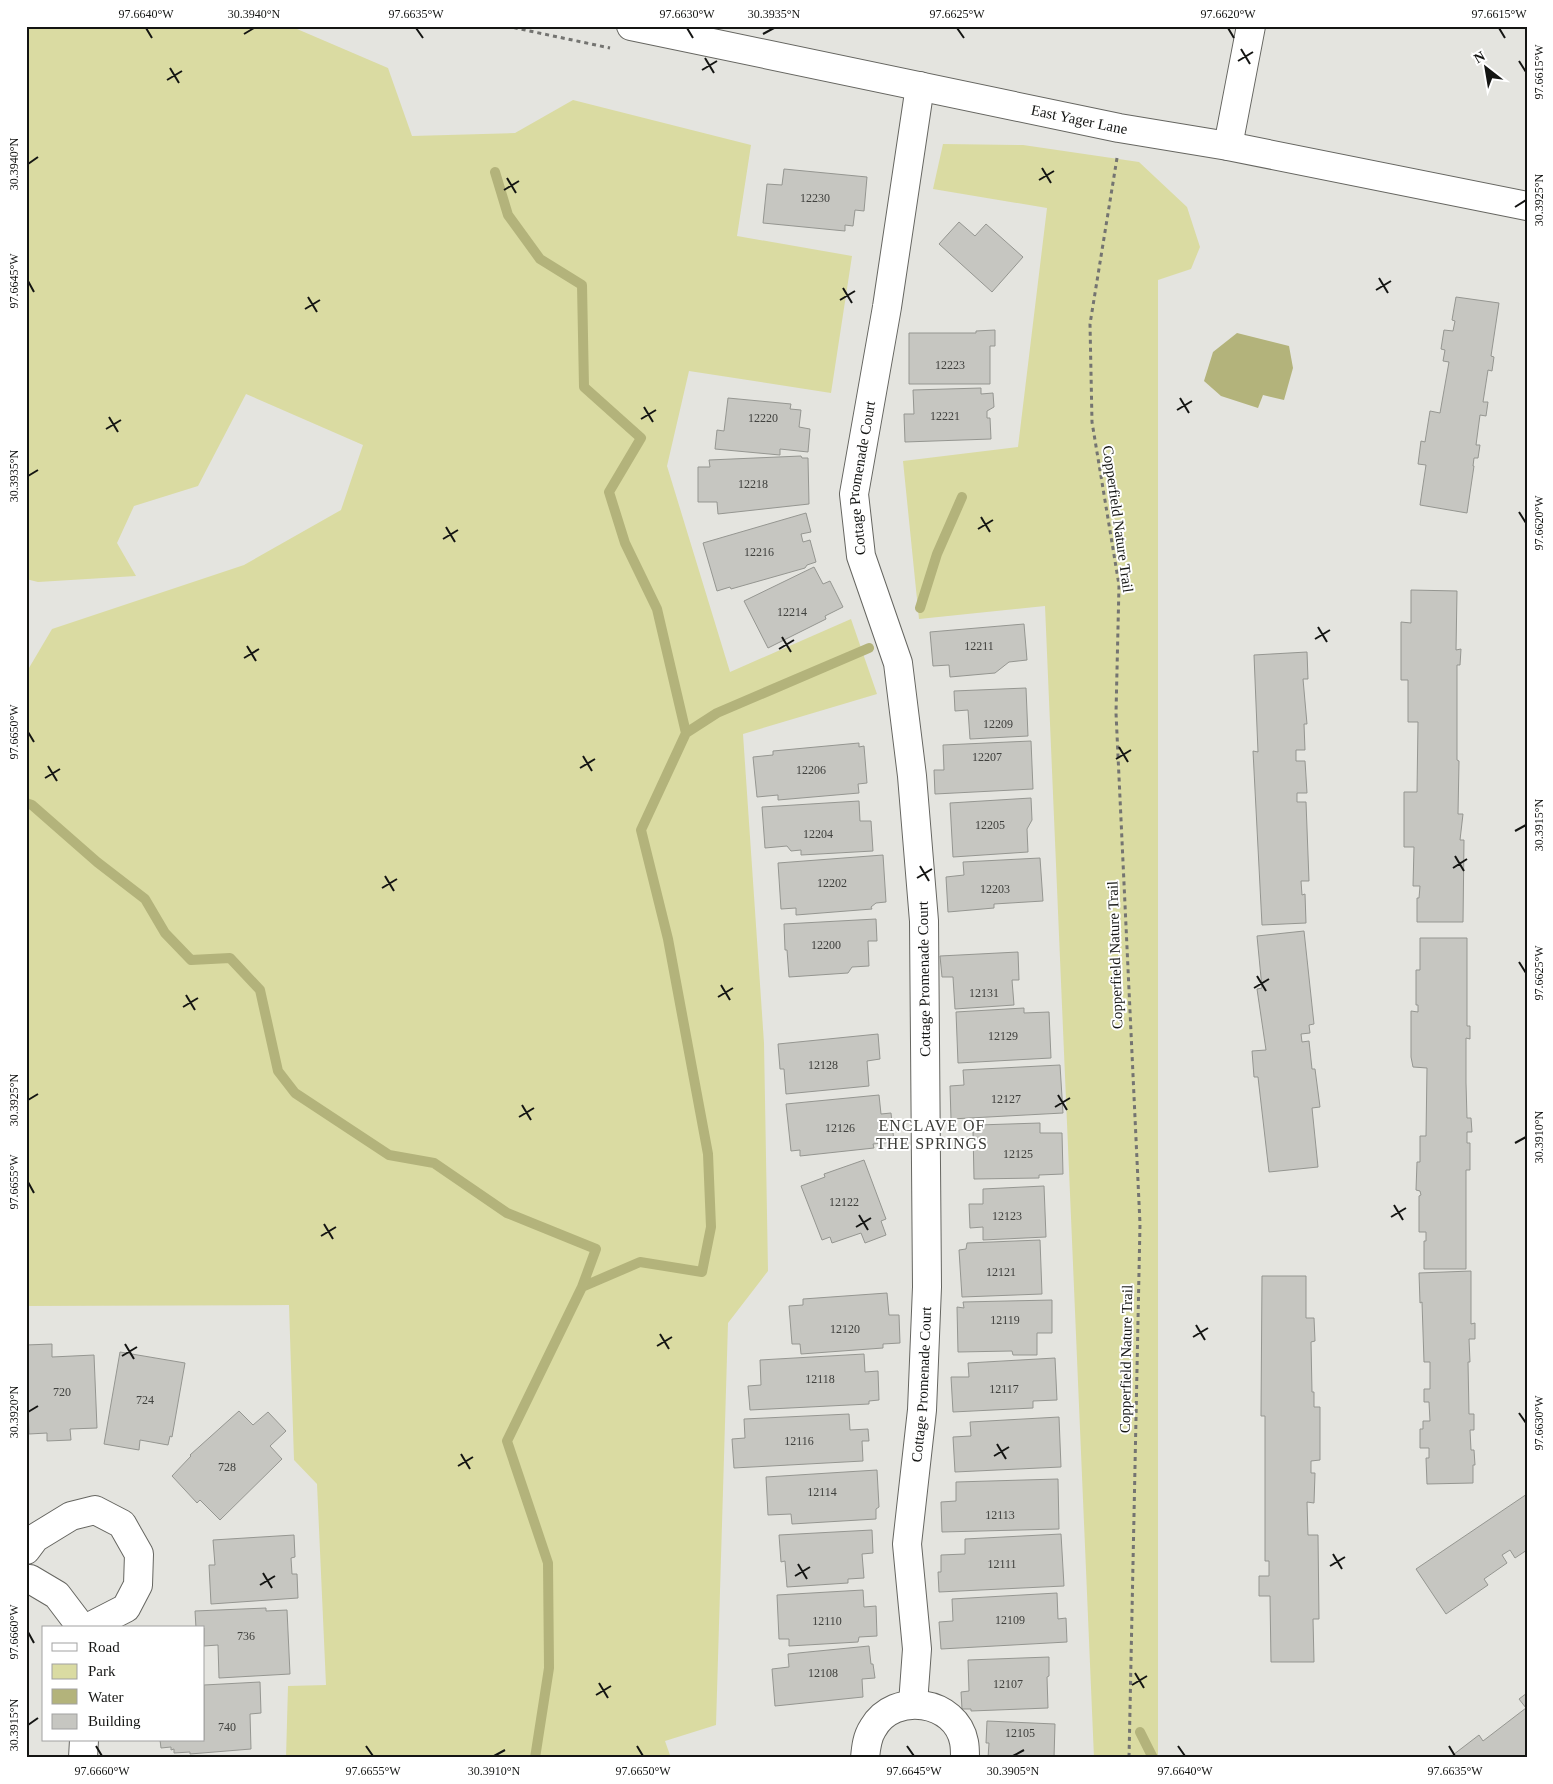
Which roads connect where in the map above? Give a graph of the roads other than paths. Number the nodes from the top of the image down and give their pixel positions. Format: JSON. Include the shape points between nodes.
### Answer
{"nodes":[{"id":1,"x":631,"y":26,"type":"edge"},
{"id":2,"x":1252,"y":26,"type":"edge"},
{"id":3,"x":920,"y":86,"type":"junction"},
{"id":4,"x":1228,"y":146,"type":"junction"},
{"id":5,"x":1527,"y":206,"type":"edge"},
{"id":6,"x":26,"y":1550,"type":"edge"},
{"id":7,"x":26,"y":1579,"type":"edge"},
{"id":8,"x":80,"y":1626,"type":"edge"},
{"id":9,"x":92,"y":1626,"type":"edge"},
{"id":10,"x":914,"y":1704,"type":"junction"},
{"id":11,"x":84,"y":1742,"type":"edge"},
{"id":12,"x":83,"y":1758,"type":"edge"},
{"id":13,"x":865,"y":1758,"type":"edge"},
{"id":14,"x":965,"y":1758,"type":"edge"}],
"edges":[{"from":1,"to":3,"type":"street","name":"East Yager Lane"},
{"from":2,"to":4,"type":"street"},
{"from":3,"to":4,"type":"street","name":"East Yager Lane","via":[[1119,128]]},
{"from":3,"to":10,"type":"street","name":"Cottage Promenade Court","via":[[887,307],[854,494],[861,556],[898,663],[912,776],[924,921],[927,1287],[922,1410],[907,1544],[917,1649]]},
{"from":4,"to":5,"type":"street","name":"East Yager Lane"},
{"from":6,"to":9,"type":"street","via":[[35,1538],[71,1516],[95,1510],[122,1524],[139,1554],[138,1585],[126,1608]]},
{"from":7,"to":8,"type":"street","via":[[57,1595]]},
{"from":10,"to":13,"type":"street","via":[[898,1707],[873,1726]]},
{"from":10,"to":14,"type":"street","via":[[930,1706],[946,1714],[964,1741]]},
{"from":11,"to":12,"type":"street"}]}
